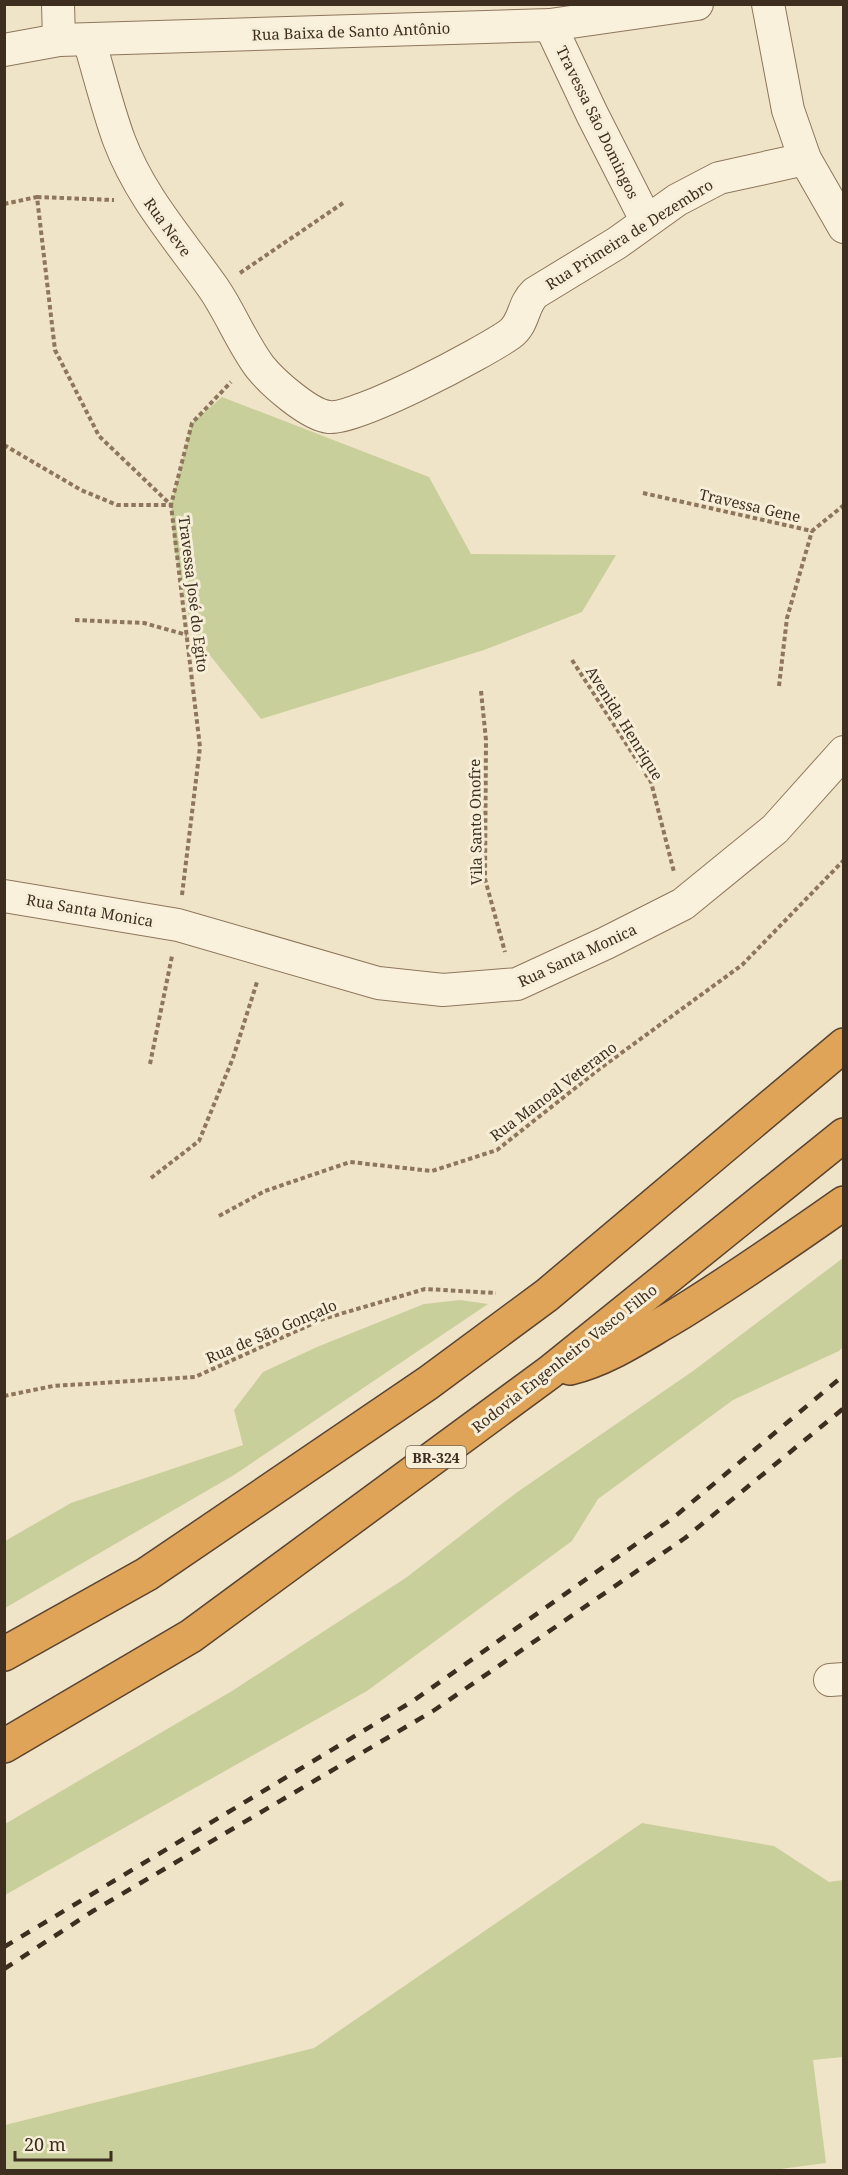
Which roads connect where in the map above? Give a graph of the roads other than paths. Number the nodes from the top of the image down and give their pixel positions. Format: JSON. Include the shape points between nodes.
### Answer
{"nodes":[{"id":1,"x":58,"y":4,"type":"edge"},
{"id":2,"x":697,"y":4,"type":"edge"},
{"id":3,"x":768,"y":4,"type":"edge"},
{"id":4,"x":550,"y":24,"type":"junction"},
{"id":5,"x":74,"y":40,"type":"junction"},
{"id":6,"x":4,"y":50,"type":"edge"},
{"id":7,"x":805,"y":159,"type":"junction"},
{"id":8,"x":646,"y":220,"type":"junction"},
{"id":9,"x":843,"y":227,"type":"edge"},
{"id":10,"x":261,"y":368,"type":"joint"},
{"id":11,"x":843,"y":753,"type":"edge"},
{"id":12,"x":4,"y":896,"type":"edge"},
{"id":13,"x":843,"y":1045,"type":"edge"},
{"id":14,"x":843,"y":1135,"type":"edge"},
{"id":15,"x":843,"y":1203,"type":"edge"},
{"id":16,"x":550,"y":1372,"type":"junction"},
{"id":17,"x":4,"y":1654,"type":"edge"},
{"id":18,"x":4,"y":1746,"type":"edge"}],
"edges":[{"from":1,"to":5,"type":"street","name":"Rua Neve"},
{"from":2,"to":4,"type":"street","name":"Rua Baixa de Santo Antônio"},
{"from":3,"to":7,"type":"street","via":[[786,102]]},
{"from":4,"to":5,"type":"street","name":"Rua Baixa de Santo Antônio"},
{"from":4,"to":8,"type":"street","name":"Travessa São Domingos"},
{"from":5,"to":6,"type":"street","name":"Rua Baixa de Santo Antônio"},
{"from":5,"to":10,"type":"street","name":"Rua Neve","via":[[148,201],[215,290]]},
{"from":7,"to":8,"type":"street","name":"Rua Primeira de Dezembro","via":[[718,178]]},
{"from":7,"to":9,"type":"street"},
{"from":8,"to":10,"type":"street","name":"Rua Primeira de Dezembro","via":[[617,243],[535,293],[526,304],[521,322],[509,335],[421,383],[351,415],[327,417],[314,412]]},
{"from":11,"to":12,"type":"street","name":"Rua Santa Monica","via":[[775,829],[683,904],[517,984],[443,990],[378,983],[178,925]]},
{"from":13,"to":17,"type":"highway","via":[[547,1295],[428,1383],[147,1574]]},
{"from":14,"to":16,"type":"highway","name":"Rodovia Engenheiro Vasco Filho","number":"BR-324"},
{"from":15,"to":16,"type":"highway","via":[[747,1271],[621,1349],[588,1364]]},
{"from":16,"to":18,"type":"highway","name":"Rodovia Engenheiro Vasco Filho","number":"BR-324","via":[[191,1636]]}]}
